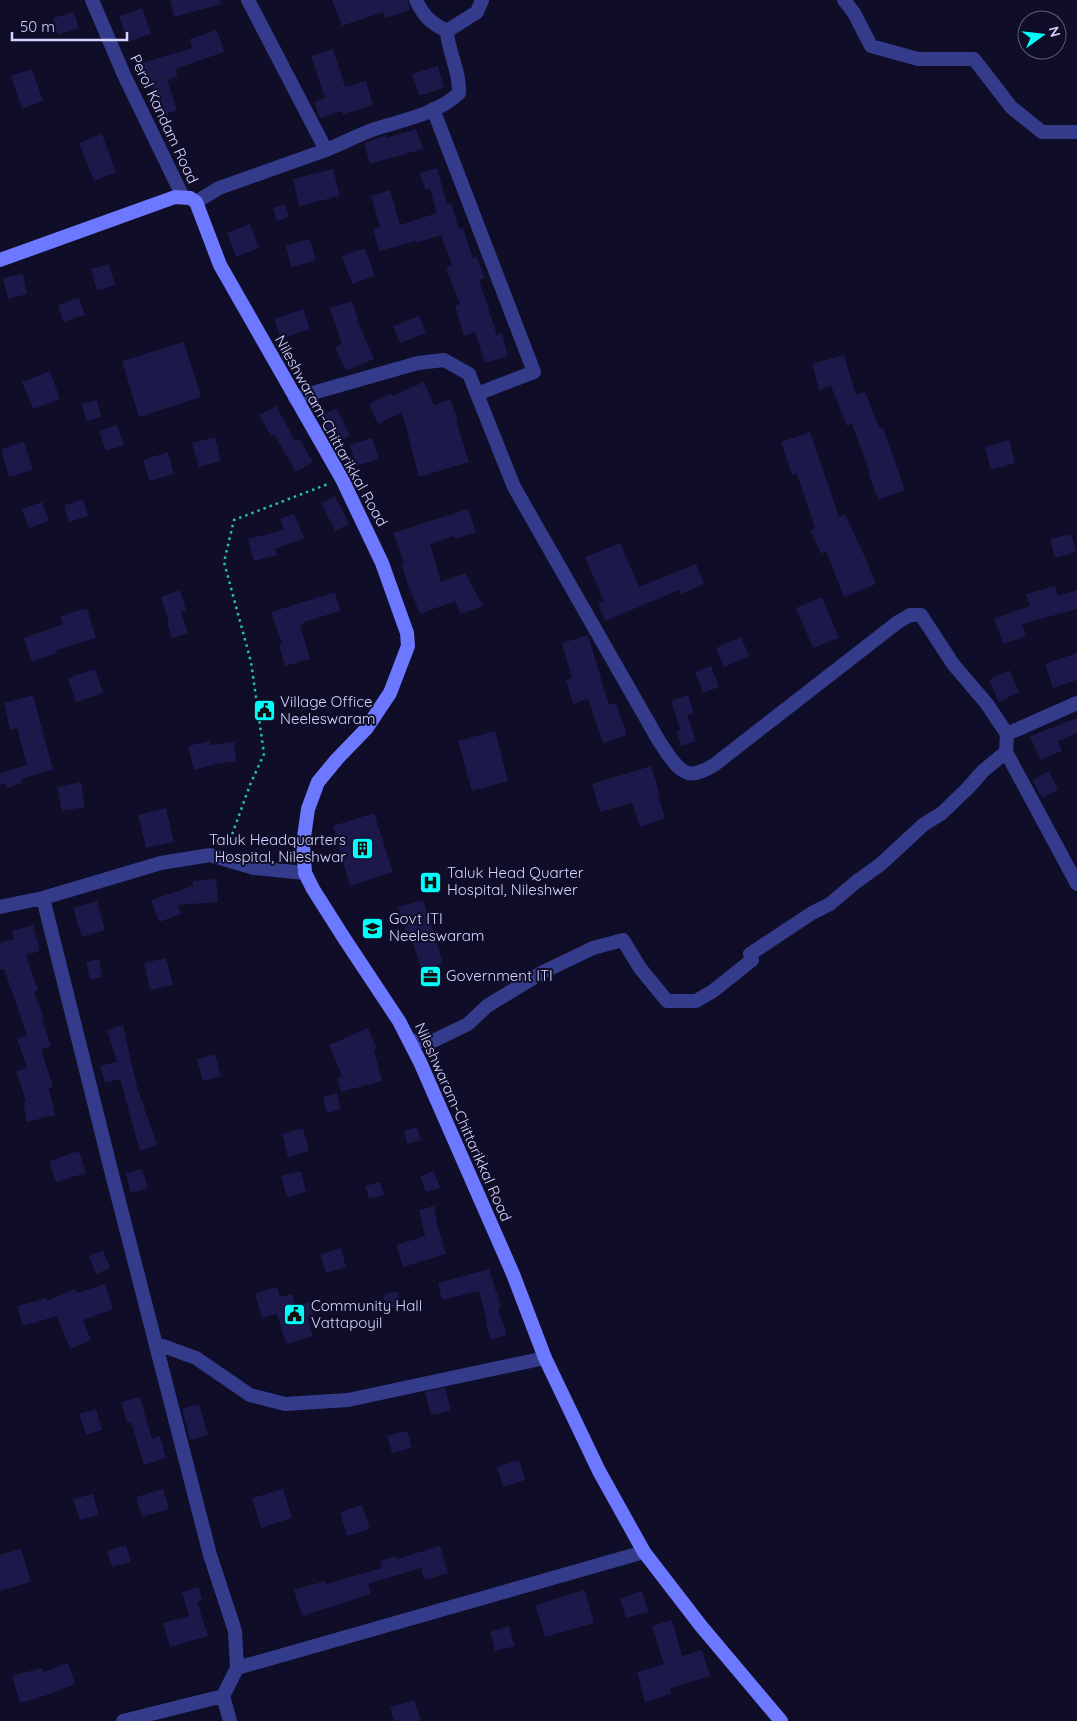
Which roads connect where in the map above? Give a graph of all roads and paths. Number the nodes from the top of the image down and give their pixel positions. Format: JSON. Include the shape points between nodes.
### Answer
{"nodes":[{"id":1,"x":92,"y":0,"type":"edge"},
{"id":2,"x":248,"y":0,"type":"edge"},
{"id":3,"x":416,"y":0,"type":"edge"},
{"id":4,"x":482,"y":0,"type":"edge"},
{"id":5,"x":844,"y":0,"type":"edge"},
{"id":6,"x":447,"y":31,"type":"junction"},
{"id":7,"x":432,"y":109,"type":"junction"},
{"id":8,"x":1077,"y":132,"type":"edge"},
{"id":9,"x":326,"y":150,"type":"junction"},
{"id":10,"x":183,"y":197,"type":"junction"},
{"id":11,"x":196,"y":202,"type":"junction"},
{"id":12,"x":0,"y":260,"type":"edge"},
{"id":13,"x":477,"y":394,"type":"junction"},
{"id":14,"x":296,"y":398,"type":"junction"},
{"id":15,"x":342,"y":479,"type":"junction"},
{"id":16,"x":1077,"y":703,"type":"edge"},
{"id":17,"x":1007,"y":734,"type":"junction"},
{"id":18,"x":1006,"y":752,"type":"junction"},
{"id":19,"x":210,"y":855,"type":"junction"},
{"id":20,"x":305,"y":873,"type":"junction"},
{"id":21,"x":1077,"y":884,"type":"edge"},
{"id":22,"x":43,"y":898,"type":"junction"},
{"id":23,"x":0,"y":908,"type":"edge"},
{"id":24,"x":410,"y":1041,"type":"junction"},
{"id":25,"x":156,"y":1345,"type":"junction"},
{"id":26,"x":545,"y":1358,"type":"junction"},
{"id":27,"x":644,"y":1552,"type":"junction"},
{"id":28,"x":238,"y":1668,"type":"junction"},
{"id":29,"x":223,"y":1696,"type":"junction"},
{"id":30,"x":123,"y":1721,"type":"edge"},
{"id":31,"x":230,"y":1721,"type":"edge"},
{"id":32,"x":781,"y":1721,"type":"edge"}],
"edges":[{"from":1,"to":10,"type":"street","name":"Perol Kandam Road"},
{"from":2,"to":9,"type":"street"},
{"from":3,"to":6,"type":"street","via":[[432,24]]},
{"from":4,"to":6,"type":"street","via":[[477,12]]},
{"from":5,"to":8,"type":"street","via":[[871,46],[918,59],[974,58],[1011,107],[1042,132]]},
{"from":6,"to":7,"type":"street","via":[[460,80],[459,92],[453,99]]},
{"from":7,"to":9,"type":"street"},
{"from":7,"to":13,"type":"street","via":[[534,372]]},
{"from":9,"to":11,"type":"street","via":[[218,188]]},
{"from":10,"to":11,"type":"main road"},
{"from":10,"to":12,"type":"main road","via":[[175,197]]},
{"from":11,"to":14,"type":"main road","name":"Nileshwaram-Chittarikkal Road","via":[[220,265]]},
{"from":13,"to":14,"type":"street","via":[[469,374],[444,360],[418,363]]},
{"from":13,"to":17,"type":"street","via":[[514,486],[659,741],[681,770],[694,774],[714,765],[910,615],[921,615],[953,664]]},
{"from":14,"to":15,"type":"main road","name":"Nileshwaram-Chittarikkal Road"},
{"from":15,"to":19,"type":"path","via":[[234,520],[224,562],[251,662],[264,754],[229,843]]},
{"from":15,"to":20,"type":"main road","name":"Nileshwaram-Chittarikkal Road","via":[[382,563],[407,633],[408,646],[390,693],[366,729],[318,782],[308,808],[303,844]]},
{"from":16,"to":17,"type":"street"},
{"from":17,"to":18,"type":"street"},
{"from":18,"to":21,"type":"street"},
{"from":18,"to":24,"type":"street","via":[[983,770],[942,813],[923,825],[881,864],[830,904],[750,954],[752,960],[696,1001],[667,1001],[640,968],[623,940],[593,948],[543,972],[486,1006],[468,1024],[433,1040]]},
{"from":19,"to":20,"type":"street","via":[[254,868]]},
{"from":19,"to":22,"type":"street","via":[[161,863]]},
{"from":20,"to":24,"type":"main road","name":"Nileshwaram-Chittarikkal Road"},
{"from":22,"to":23,"type":"street"},
{"from":22,"to":25,"type":"street"},
{"from":24,"to":26,"type":"main road","name":"Nileshwaram-Chittarikkal Road","via":[[513,1274]]},
{"from":25,"to":26,"type":"street","via":[[196,1358],[250,1395],[285,1404],[348,1400]]},
{"from":25,"to":28,"type":"street","via":[[210,1555],[235,1631]]},
{"from":26,"to":27,"type":"main road","name":"Nileshwaram-Chittarikkal Road","via":[[599,1471]]},
{"from":27,"to":28,"type":"street"},
{"from":27,"to":32,"type":"main road","name":"Nileshwaram-Chittarikkal Road"},
{"from":28,"to":29,"type":"street"},
{"from":29,"to":30,"type":"street"},
{"from":29,"to":31,"type":"street"}]}
